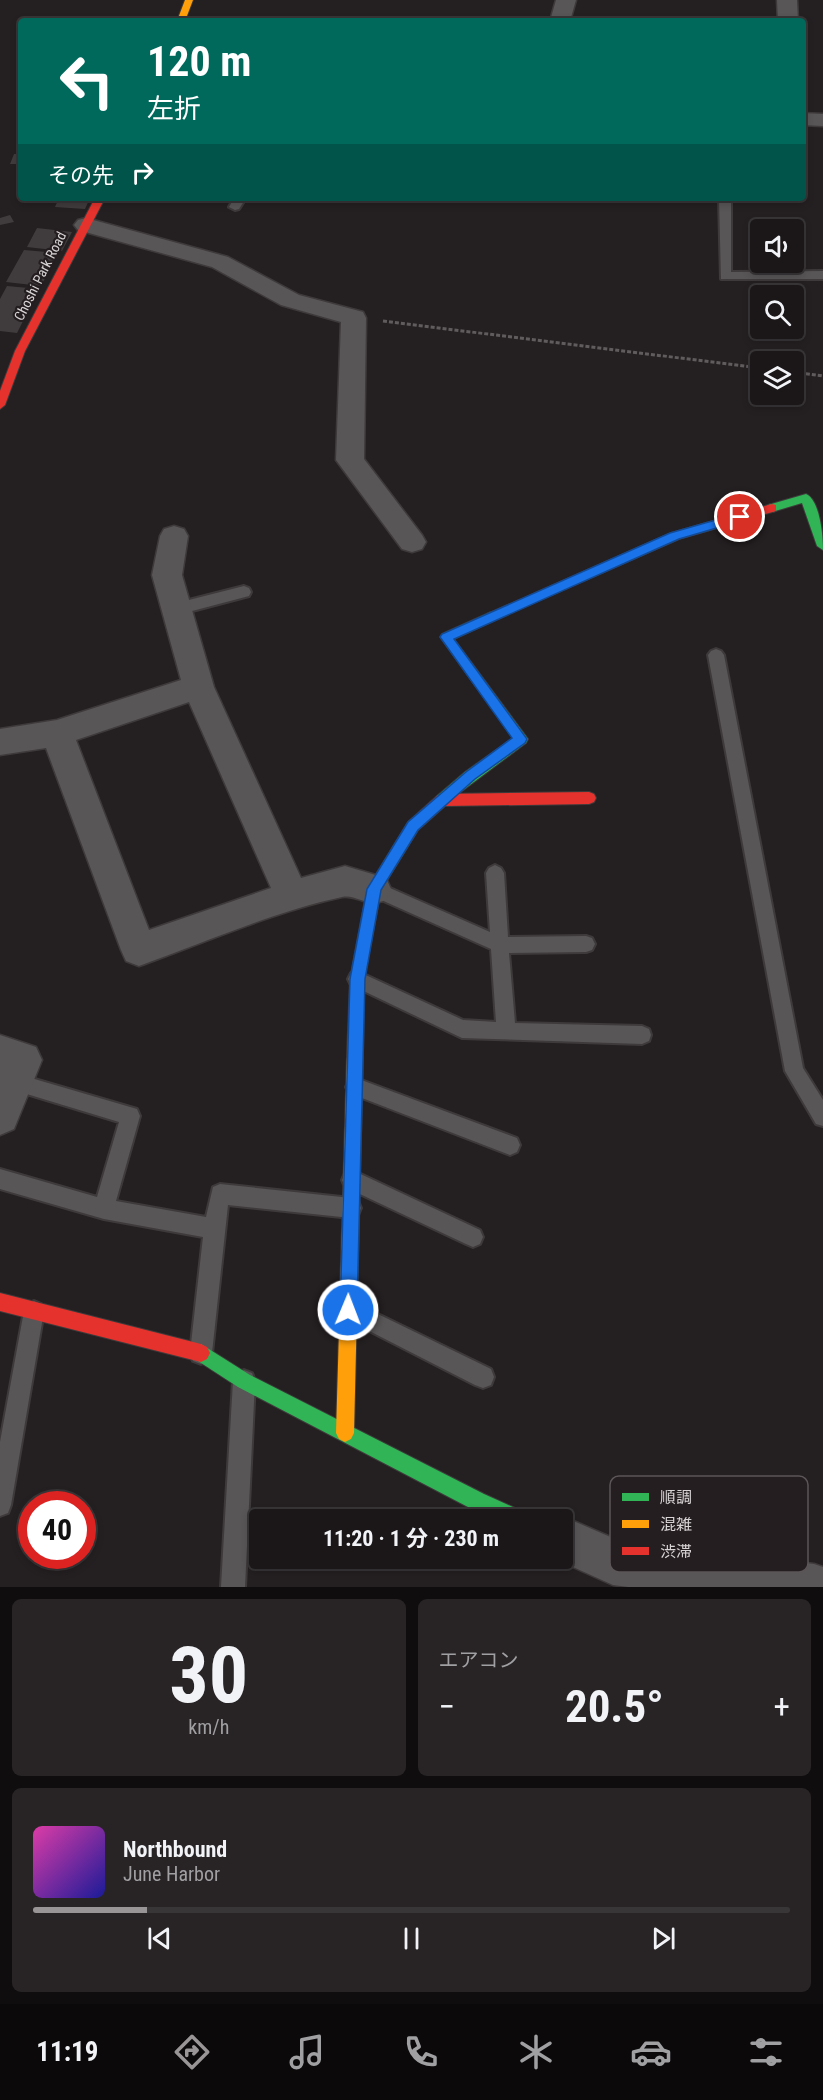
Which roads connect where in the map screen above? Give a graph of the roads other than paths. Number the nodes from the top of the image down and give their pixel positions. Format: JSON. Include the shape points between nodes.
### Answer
{"nodes":[{"id":1,"x":189,"y":0,"type":"edge"},
{"id":2,"x":566,"y":0,"type":"edge"},
{"id":3,"x":787,"y":0,"type":"edge"},
{"id":4,"x":182,"y":18,"type":"edge"},
{"id":5,"x":561,"y":18,"type":"edge"},
{"id":6,"x":788,"y":18,"type":"edge"},
{"id":7,"x":806,"y":119,"type":"edge"},
{"id":8,"x":823,"y":120,"type":"edge"},
{"id":9,"x":98,"y":201,"type":"edge"},
{"id":10,"x":725,"y":201,"type":"edge"},
{"id":11,"x":86,"y":225,"type":"junction"},
{"id":12,"x":823,"y":275,"type":"edge"},
{"id":13,"x":0,"y":405,"type":"edge"},
{"id":14,"x":174,"y":536,"type":"dead end"},
{"id":15,"x":412,"y":542,"type":"dead end"},
{"id":16,"x":823,"y":546,"type":"edge"},
{"id":17,"x":244,"y":592,"type":"dead end"},
{"id":18,"x":177,"y":609,"type":"junction"},
{"id":19,"x":716,"y":655,"type":"dead end"},
{"id":20,"x":198,"y":687,"type":"junction"},
{"id":21,"x":57,"y":733,"type":"junction"},
{"id":22,"x":0,"y":742,"type":"edge"},
{"id":23,"x":589,"y":798,"type":"dead end"},
{"id":24,"x":442,"y":800,"type":"junction"},
{"id":25,"x":495,"y":873,"type":"dead end"},
{"id":26,"x":374,"y":889,"type":"junction"},
{"id":27,"x":292,"y":896,"type":"junction"},
{"id":28,"x":586,"y":944,"type":"dead end"},
{"id":29,"x":501,"y":945,"type":"junction"},
{"id":30,"x":357,"y":979,"type":"junction"},
{"id":31,"x":506,"y":1031,"type":"junction"},
{"id":32,"x":642,"y":1035,"type":"dead end"},
{"id":33,"x":7,"y":1067,"type":"edge"},
{"id":34,"x":356,"y":1087,"type":"junction"},
{"id":35,"x":0,"y":1116,"type":"edge"},
{"id":36,"x":823,"y":1117,"type":"edge"},
{"id":37,"x":510,"y":1145,"type":"dead end"},
{"id":38,"x":0,"y":1179,"type":"edge"},
{"id":39,"x":352,"y":1180,"type":"junction"},
{"id":40,"x":351,"y":1208,"type":"junction"},
{"id":41,"x":104,"y":1209,"type":"junction"},
{"id":42,"x":214,"y":1229,"type":"junction"},
{"id":43,"x":473,"y":1237,"type":"dead end"},
{"id":44,"x":0,"y":1302,"type":"edge"},
{"id":45,"x":348,"y":1310,"type":"junction"},
{"id":46,"x":34,"y":1311,"type":"junction"},
{"id":47,"x":201,"y":1353,"type":"junction"},
{"id":48,"x":483,"y":1377,"type":"dead end"},
{"id":49,"x":244,"y":1381,"type":"junction"},
{"id":50,"x":345,"y":1433,"type":"junction"},
{"id":51,"x":0,"y":1505,"type":"edge"},
{"id":52,"x":497,"y":1509,"type":"edge"},
{"id":53,"x":573,"y":1544,"type":"edge"},
{"id":54,"x":610,"y":1561,"type":"edge"},
{"id":55,"x":693,"y":1572,"type":"edge"},
{"id":56,"x":233,"y":1587,"type":"edge"},
{"id":57,"x":814,"y":1587,"type":"edge"}],
"edges":[{"from":1,"to":4,"type":"street"},
{"from":2,"to":5,"type":"street"},
{"from":3,"to":6,"type":"street"},
{"from":7,"to":8,"type":"street"},
{"from":9,"to":11,"type":"street","name":"Choshi Park Road"},
{"from":10,"to":12,"type":"lane","via":[[725,276]]},
{"from":11,"to":13,"type":"street","name":"Choshi Park Road","via":[[20,351]]},
{"from":11,"to":15,"type":"street","via":[[220,262],[290,300],[354,318],[350,460]]},
{"from":14,"to":18,"type":"street","via":[[167,575]]},
{"from":16,"to":24,"type":"street","via":[[806,498],[675,536],[446,637],[520,739]]},
{"from":17,"to":18,"type":"lane"},
{"from":18,"to":20,"type":"street"},
{"from":19,"to":36,"type":"lane","via":[[794,1071]]},
{"from":20,"to":21,"type":"street"},
{"from":20,"to":27,"type":"street"},
{"from":21,"to":22,"type":"street"},
{"from":21,"to":27,"type":"street","via":[[139,950]]},
{"from":23,"to":24,"type":"street"},
{"from":24,"to":26,"type":"street","via":[[413,826]]},
{"from":25,"to":29,"type":"lane"},
{"from":26,"to":27,"type":"street","via":[[345,881]]},
{"from":26,"to":29,"type":"lane"},
{"from":26,"to":30,"type":"street"},
{"from":28,"to":29,"type":"lane"},
{"from":29,"to":31,"type":"lane"},
{"from":30,"to":31,"type":"lane","via":[[462,1029]]},
{"from":30,"to":34,"type":"street"},
{"from":31,"to":32,"type":"lane"},
{"from":33,"to":35,"type":"street"},
{"from":33,"to":41,"type":"lane","via":[[130,1116]]},
{"from":34,"to":37,"type":"lane"},
{"from":34,"to":39,"type":"street"},
{"from":38,"to":41,"type":"lane"},
{"from":39,"to":40,"type":"street"},
{"from":39,"to":43,"type":"lane"},
{"from":40,"to":42,"type":"lane","via":[[220,1194]]},
{"from":40,"to":45,"type":"street"},
{"from":41,"to":42,"type":"lane"},
{"from":42,"to":47,"type":"lane"},
{"from":44,"to":46,"type":"street"},
{"from":45,"to":48,"type":"lane"},
{"from":45,"to":50,"type":"street"},
{"from":46,"to":47,"type":"street"},
{"from":46,"to":51,"type":"lane"},
{"from":47,"to":49,"type":"street"},
{"from":49,"to":50,"type":"street"},
{"from":49,"to":56,"type":"lane"},
{"from":50,"to":52,"type":"street"},
{"from":53,"to":54,"type":"street"},
{"from":55,"to":57,"type":"street"}]}
